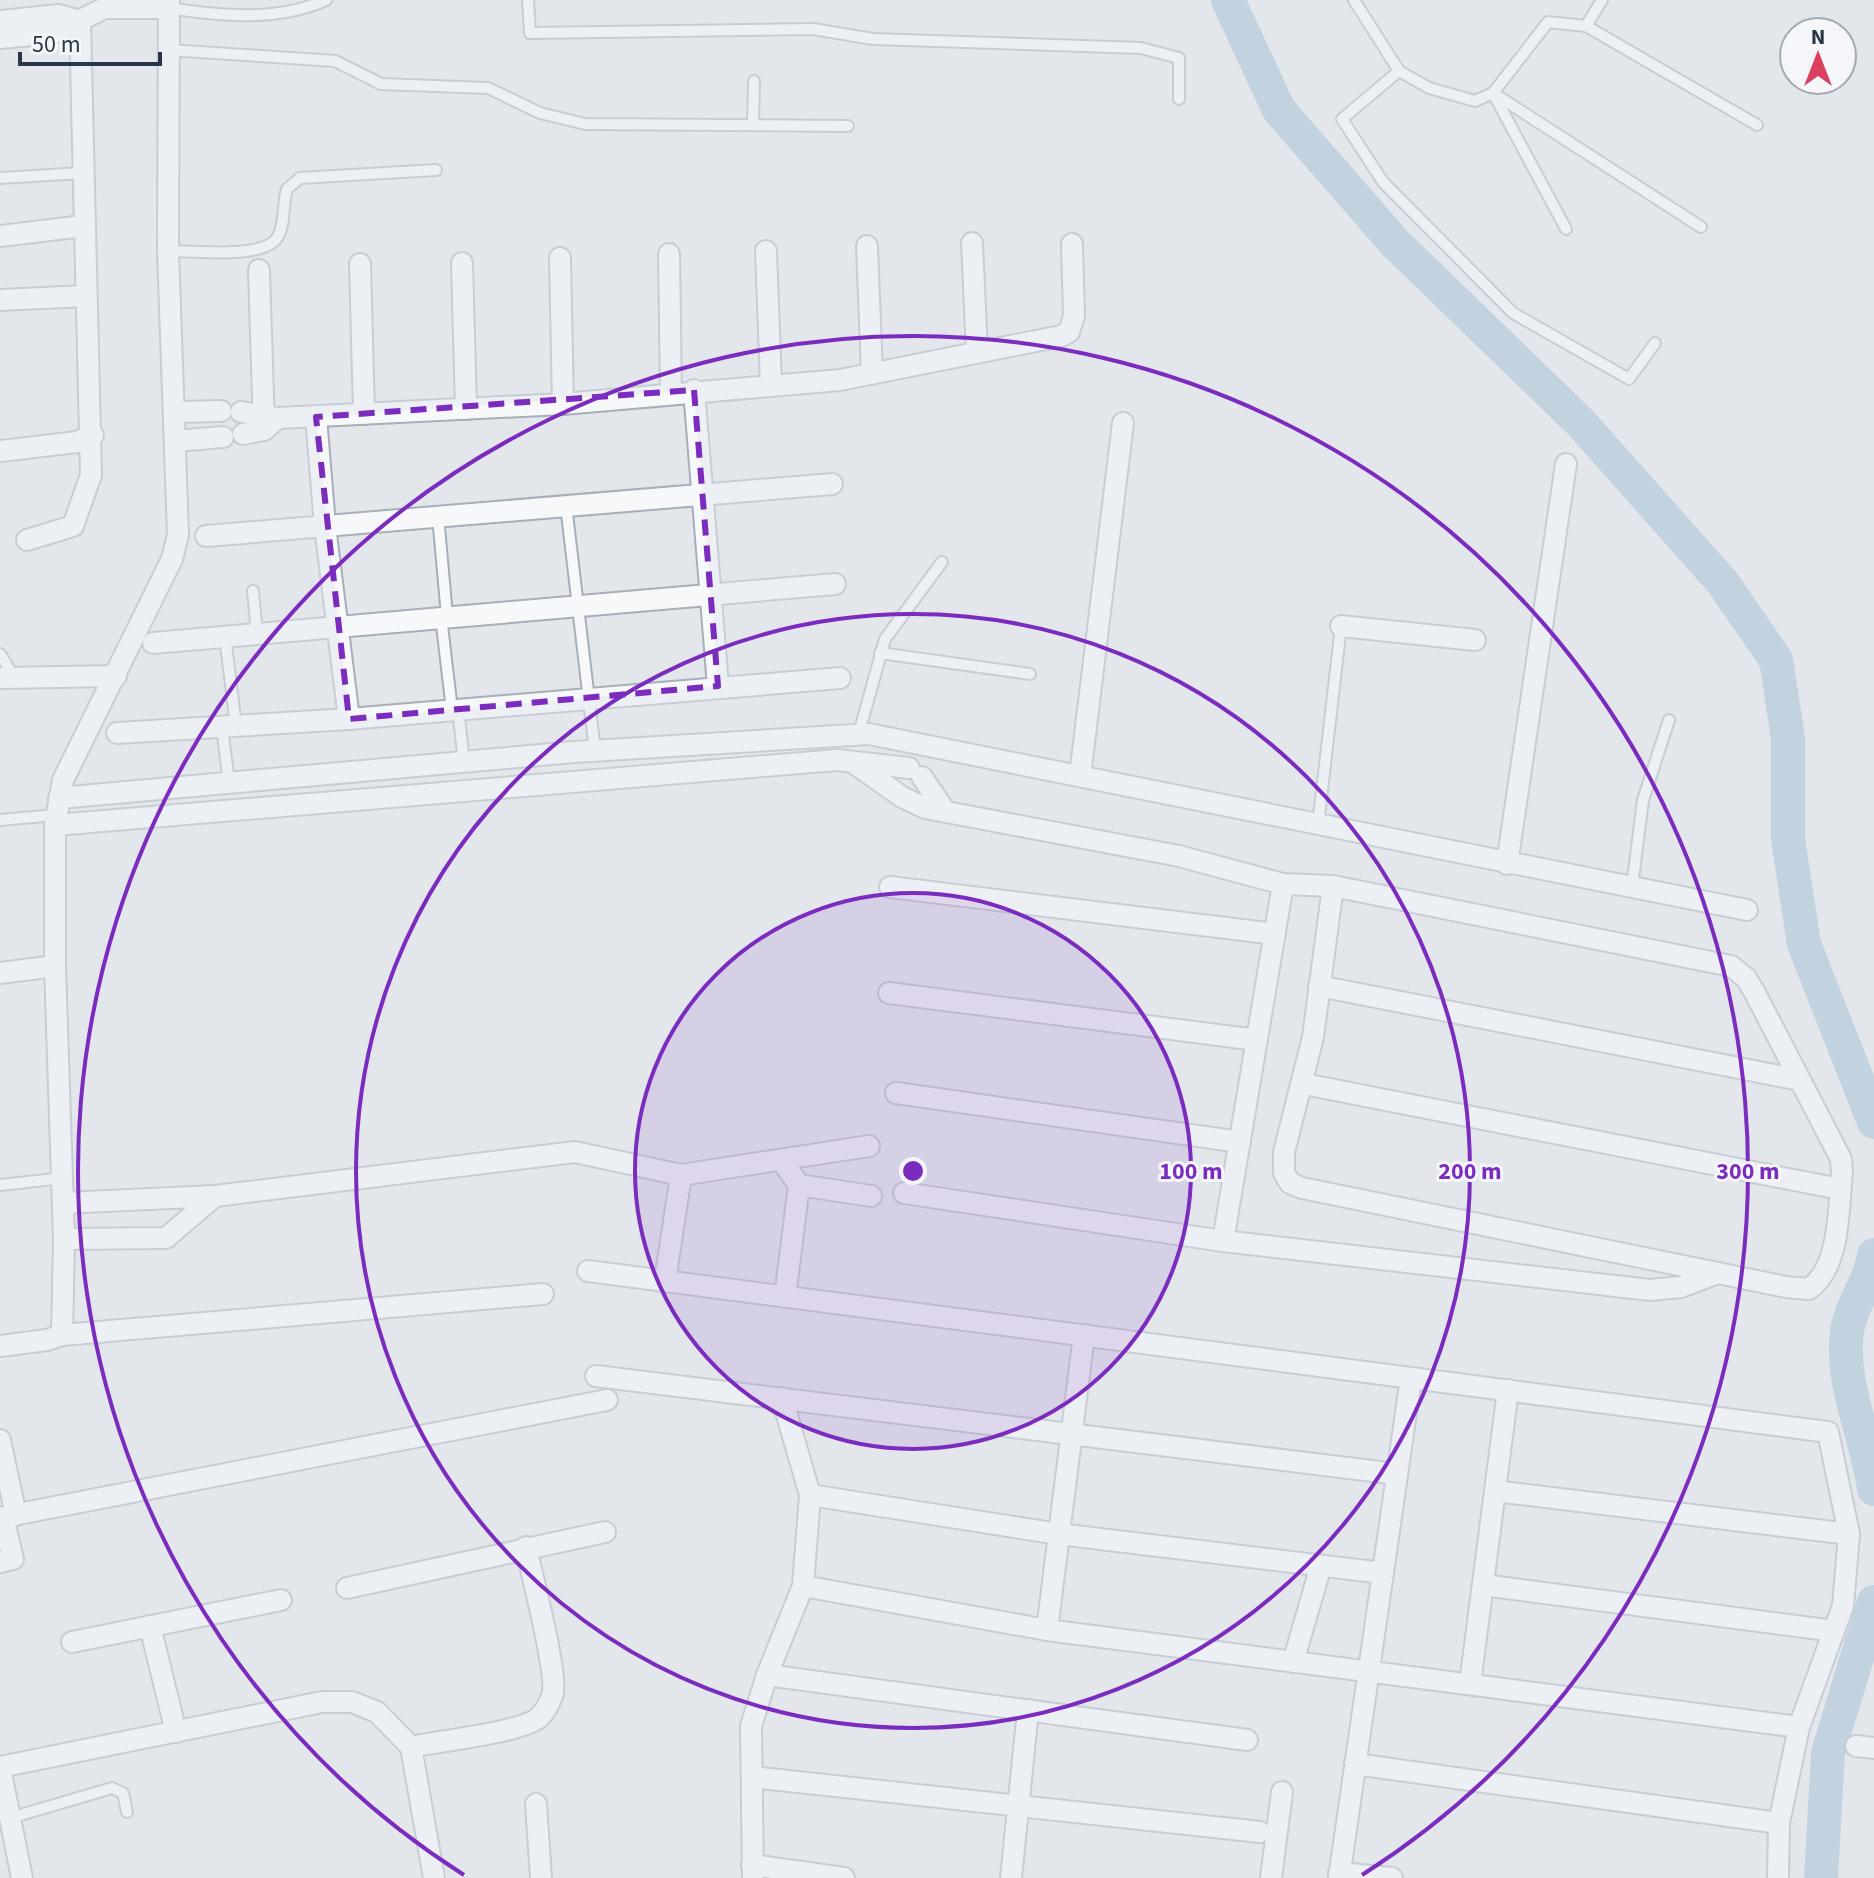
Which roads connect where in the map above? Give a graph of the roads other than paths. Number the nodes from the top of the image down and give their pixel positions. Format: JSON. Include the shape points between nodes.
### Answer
{"nodes":[{"id":1,"x":326,"y":0,"type":"edge"},
{"id":2,"x":528,"y":0,"type":"edge"},
{"id":3,"x":1354,"y":0,"type":"edge"},
{"id":4,"x":1602,"y":0,"type":"edge"},
{"id":5,"x":169,"y":4,"type":"edge"},
{"id":6,"x":0,"y":21,"type":"edge"},
{"id":7,"x":80,"y":21,"type":"junction"},
{"id":8,"x":1586,"y":26,"type":"junction"},
{"id":9,"x":0,"y":38,"type":"edge"},
{"id":10,"x":169,"y":50,"type":"junction"},
{"id":11,"x":1399,"y":71,"type":"junction"},
{"id":12,"x":754,"y":81,"type":"dead end"},
{"id":13,"x":1493,"y":93,"type":"junction"},
{"id":14,"x":1179,"y":99,"type":"dead end"},
{"id":15,"x":753,"y":125,"type":"junction"},
{"id":16,"x":1757,"y":125,"type":"dead end"},
{"id":17,"x":848,"y":126,"type":"dead end"},
{"id":18,"x":436,"y":170,"type":"dead end"},
{"id":19,"x":82,"y":173,"type":"junction"},
{"id":20,"x":0,"y":178,"type":"edge"},
{"id":21,"x":83,"y":226,"type":"junction"},
{"id":22,"x":1701,"y":227,"type":"dead end"},
{"id":23,"x":1566,"y":229,"type":"dead end"},
{"id":24,"x":0,"y":236,"type":"edge"},
{"id":25,"x":972,"y":243,"type":"dead end"},
{"id":26,"x":1072,"y":244,"type":"dead end"},
{"id":27,"x":867,"y":246,"type":"dead end"},
{"id":28,"x":168,"y":251,"type":"junction"},
{"id":29,"x":766,"y":251,"type":"dead end"},
{"id":30,"x":669,"y":254,"type":"dead end"},
{"id":31,"x":560,"y":258,"type":"dead end"},
{"id":32,"x":462,"y":263,"type":"dead end"},
{"id":33,"x":360,"y":264,"type":"dead end"},
{"id":34,"x":259,"y":270,"type":"dead end"},
{"id":35,"x":85,"y":296,"type":"junction"},
{"id":36,"x":0,"y":300,"type":"edge"},
{"id":37,"x":1655,"y":343,"type":"dead end"},
{"id":38,"x":977,"y":353,"type":"junction"},
{"id":39,"x":872,"y":374,"type":"junction"},
{"id":40,"x":771,"y":385,"type":"junction"},
{"id":41,"x":694,"y":390,"type":"junction"},
{"id":42,"x":671,"y":393,"type":"junction"},
{"id":43,"x":563,"y":404,"type":"junction"},
{"id":44,"x":466,"y":409,"type":"junction"},
{"id":45,"x":175,"y":412,"type":"junction"},
{"id":46,"x":364,"y":414,"type":"junction"},
{"id":47,"x":316,"y":417,"type":"junction"},
{"id":48,"x":268,"y":420,"type":"junction"},
{"id":49,"x":1123,"y":423,"type":"dead end"},
{"id":50,"x":93,"y":435,"type":"junction"},
{"id":51,"x":175,"y":441,"type":"junction"},
{"id":52,"x":0,"y":451,"type":"edge"},
{"id":53,"x":1566,"y":464,"type":"dead end"},
{"id":54,"x":832,"y":484,"type":"dead end"},
{"id":55,"x":702,"y":493,"type":"junction"},
{"id":56,"x":566,"y":505,"type":"junction"},
{"id":57,"x":438,"y":516,"type":"junction"},
{"id":58,"x":325,"y":526,"type":"junction"},
{"id":59,"x":206,"y":536,"type":"dead end"},
{"id":60,"x":27,"y":540,"type":"dead end"},
{"id":61,"x":942,"y":562,"type":"dead end"},
{"id":62,"x":835,"y":584,"type":"dead end"},
{"id":63,"x":253,"y":591,"type":"dead end"},
{"id":64,"x":709,"y":592,"type":"junction"},
{"id":65,"x":577,"y":605,"type":"junction"},
{"id":66,"x":444,"y":617,"type":"junction"},
{"id":67,"x":337,"y":626,"type":"junction"},
{"id":68,"x":1341,"y":626,"type":"joint"},
{"id":69,"x":257,"y":634,"type":"junction"},
{"id":70,"x":225,"y":636,"type":"junction"},
{"id":71,"x":1475,"y":640,"type":"dead end"},
{"id":72,"x":153,"y":643,"type":"dead end"},
{"id":73,"x":880,"y":653,"type":"junction"},
{"id":74,"x":0,"y":654,"type":"edge"},
{"id":75,"x":1030,"y":674,"type":"dead end"},
{"id":76,"x":116,"y":676,"type":"junction"},
{"id":77,"x":7,"y":677,"type":"edge"},
{"id":78,"x":840,"y":678,"type":"dead end"},
{"id":79,"x":718,"y":686,"type":"junction"},
{"id":80,"x":586,"y":698,"type":"junction"},
{"id":81,"x":455,"y":710,"type":"junction"},
{"id":82,"x":349,"y":719,"type":"junction"},
{"id":83,"x":1669,"y":720,"type":"dead end"},
{"id":84,"x":229,"y":726,"type":"junction"},
{"id":85,"x":117,"y":733,"type":"dead end"},
{"id":86,"x":859,"y":733,"type":"junction"},
{"id":87,"x":595,"y":751,"type":"junction"},
{"id":88,"x":464,"y":762,"type":"junction"},
{"id":89,"x":854,"y":763,"type":"junction"},
{"id":90,"x":1080,"y":776,"type":"junction"},
{"id":91,"x":229,"y":783,"type":"junction"},
{"id":92,"x":945,"y":811,"type":"junction"},
{"id":93,"x":57,"y":813,"type":"junction"},
{"id":94,"x":0,"y":820,"type":"edge"},
{"id":95,"x":1318,"y":825,"type":"junction"},
{"id":96,"x":1507,"y":864,"type":"junction"},
{"id":97,"x":1283,"y":884,"type":"junction"},
{"id":98,"x":1333,"y":886,"type":"junction"},
{"id":99,"x":890,"y":887,"type":"dead end"},
{"id":100,"x":1632,"y":887,"type":"junction"},
{"id":101,"x":1747,"y":910,"type":"dead end"},
{"id":102,"x":1275,"y":934,"type":"junction"},
{"id":103,"x":55,"y":966,"type":"junction"},
{"id":104,"x":0,"y":973,"type":"edge"},
{"id":105,"x":1319,"y":986,"type":"junction"},
{"id":106,"x":889,"y":993,"type":"dead end"},
{"id":107,"x":1257,"y":1040,"type":"junction"},
{"id":108,"x":1800,"y":1080,"type":"junction"},
{"id":109,"x":1304,"y":1084,"type":"junction"},
{"id":110,"x":896,"y":1093,"type":"dead end"},
{"id":111,"x":1240,"y":1142,"type":"junction"},
{"id":112,"x":869,"y":1146,"type":"dead end"},
{"id":113,"x":781,"y":1160,"type":"junction"},
{"id":114,"x":681,"y":1175,"type":"junction"},
{"id":115,"x":63,"y":1178,"type":"junction"},
{"id":116,"x":0,"y":1185,"type":"edge"},
{"id":117,"x":799,"y":1185,"type":"junction"},
{"id":118,"x":1840,"y":1189,"type":"junction"},
{"id":119,"x":904,"y":1193,"type":"dead end"},
{"id":120,"x":215,"y":1196,"type":"junction"},
{"id":121,"x":871,"y":1196,"type":"dead end"},
{"id":122,"x":63,"y":1203,"type":"junction"},
{"id":123,"x":64,"y":1239,"type":"junction"},
{"id":124,"x":1223,"y":1241,"type":"junction"},
{"id":125,"x":588,"y":1271,"type":"dead end"},
{"id":126,"x":1718,"y":1273,"type":"junction"},
{"id":127,"x":665,"y":1281,"type":"junction"},
{"id":128,"x":543,"y":1294,"type":"dead end"},
{"id":129,"x":785,"y":1297,"type":"junction"},
{"id":130,"x":62,"y":1335,"type":"junction"},
{"id":131,"x":1084,"y":1335,"type":"junction"},
{"id":132,"x":0,"y":1346,"type":"edge"},
{"id":133,"x":596,"y":1376,"type":"dead end"},
{"id":134,"x":1411,"y":1378,"type":"junction"},
{"id":135,"x":1508,"y":1390,"type":"junction"},
{"id":136,"x":782,"y":1398,"type":"junction"},
{"id":137,"x":607,"y":1400,"type":"dead end"},
{"id":138,"x":1072,"y":1432,"type":"junction"},
{"id":139,"x":0,"y":1440,"type":"edge"},
{"id":140,"x":1397,"y":1474,"type":"junction"},
{"id":141,"x":1495,"y":1491,"type":"junction"},
{"id":142,"x":810,"y":1495,"type":"junction"},
{"id":143,"x":16,"y":1515,"type":"junction"},
{"id":144,"x":605,"y":1532,"type":"dead end"},
{"id":145,"x":1059,"y":1534,"type":"junction"},
{"id":146,"x":1849,"y":1534,"type":"junction"},
{"id":147,"x":526,"y":1547,"type":"junction"},
{"id":148,"x":0,"y":1562,"type":"edge"},
{"id":149,"x":1321,"y":1566,"type":"junction"},
{"id":150,"x":1383,"y":1573,"type":"junction"},
{"id":151,"x":1483,"y":1585,"type":"junction"},
{"id":152,"x":803,"y":1586,"type":"junction"},
{"id":153,"x":347,"y":1588,"type":"dead end"},
{"id":154,"x":281,"y":1600,"type":"dead end"},
{"id":155,"x":150,"y":1626,"type":"junction"},
{"id":156,"x":1047,"y":1630,"type":"junction"},
{"id":157,"x":1834,"y":1631,"type":"junction"},
{"id":158,"x":72,"y":1642,"type":"dead end"},
{"id":159,"x":1293,"y":1662,"type":"junction"},
{"id":160,"x":1369,"y":1671,"type":"junction"},
{"id":161,"x":767,"y":1675,"type":"junction"},
{"id":162,"x":1470,"y":1684,"type":"junction"},
{"id":163,"x":1028,"y":1710,"type":"junction"},
{"id":164,"x":1799,"y":1727,"type":"junction"},
{"id":165,"x":176,"y":1732,"type":"junction"},
{"id":166,"x":1247,"y":1740,"type":"dead end"},
{"id":167,"x":411,"y":1747,"type":"junction"},
{"id":168,"x":1355,"y":1764,"type":"junction"},
{"id":169,"x":0,"y":1767,"type":"edge"},
{"id":170,"x":752,"y":1777,"type":"junction"},
{"id":171,"x":1282,"y":1792,"type":"dead end"},
{"id":172,"x":536,"y":1804,"type":"dead end"},
{"id":173,"x":1018,"y":1804,"type":"junction"},
{"id":174,"x":127,"y":1812,"type":"dead end"},
{"id":175,"x":10,"y":1818,"type":"junction"},
{"id":176,"x":1779,"y":1823,"type":"junction"},
{"id":177,"x":1260,"y":1832,"type":"dead end"},
{"id":178,"x":752,"y":1872,"type":"edge"},
{"id":179,"x":1339,"y":1875,"type":"edge"},
{"id":180,"x":22,"y":1878,"type":"edge"},
{"id":181,"x":434,"y":1878,"type":"edge"},
{"id":182,"x":541,"y":1878,"type":"edge"},
{"id":183,"x":844,"y":1878,"type":"edge"},
{"id":184,"x":1011,"y":1878,"type":"edge"},
{"id":185,"x":1271,"y":1878,"type":"edge"},
{"id":186,"x":1392,"y":1878,"type":"edge"},
{"id":187,"x":1778,"y":1878,"type":"edge"}],
"edges":[{"from":1,"to":5,"type":"lane","via":[[282,13],[204,13]]},
{"from":2,"to":14,"type":"lane","via":[[530,33],[813,29],[873,39],[1141,48],[1179,58]]},
{"from":3,"to":11,"type":"lane"},
{"from":4,"to":8,"type":"lane"},
{"from":5,"to":7,"type":"street","via":[[105,8]]},
{"from":5,"to":10,"type":"street"},
{"from":6,"to":7,"type":"street","via":[[59,15]]},
{"from":7,"to":9,"type":"street","via":[[54,33]]},
{"from":7,"to":19,"type":"street"},
{"from":8,"to":13,"type":"lane","via":[[1548,22]]},
{"from":8,"to":16,"type":"lane"},
{"from":10,"to":15,"type":"lane","via":[[335,61],[381,84],[488,88],[540,113],[585,124]]},
{"from":10,"to":28,"type":"street"},
{"from":11,"to":13,"type":"lane","via":[[1429,88],[1475,101]]},
{"from":11,"to":37,"type":"lane","via":[[1342,119],[1383,182],[1513,313],[1629,379]]},
{"from":12,"to":15,"type":"lane"},
{"from":13,"to":22,"type":"lane"},
{"from":13,"to":23,"type":"lane"},
{"from":15,"to":17,"type":"lane"},
{"from":18,"to":28,"type":"lane","via":[[300,178],[287,189],[282,226],[269,246],[254,251]]},
{"from":19,"to":20,"type":"lane"},
{"from":19,"to":21,"type":"street"},
{"from":21,"to":24,"type":"street"},
{"from":21,"to":35,"type":"street"},
{"from":25,"to":38,"type":"street"},
{"from":26,"to":38,"type":"street","via":[[1074,316],[1069,332]]},
{"from":27,"to":39,"type":"street"},
{"from":28,"to":45,"type":"street"},
{"from":29,"to":40,"type":"street"},
{"from":30,"to":42,"type":"street"},
{"from":31,"to":43,"type":"street"},
{"from":32,"to":44,"type":"street"},
{"from":33,"to":46,"type":"street"},
{"from":34,"to":48,"type":"street"},
{"from":35,"to":36,"type":"street"},
{"from":35,"to":50,"type":"street"},
{"from":38,"to":39,"type":"street"},
{"from":39,"to":40,"type":"street"},
{"from":40,"to":41,"type":"street"},
{"from":41,"to":42,"type":"street"},
{"from":41,"to":55,"type":"street"},
{"from":42,"to":43,"type":"street"},
{"from":43,"to":44,"type":"street"},
{"from":44,"to":46,"type":"street"},
{"from":45,"to":48,"type":"street","via":[[231,411]]},
{"from":45,"to":51,"type":"street"},
{"from":46,"to":47,"type":"street"},
{"from":47,"to":48,"type":"street"},
{"from":47,"to":58,"type":"street"},
{"from":48,"to":51,"type":"street","via":[[233,435]]},
{"from":49,"to":90,"type":"street"},
{"from":50,"to":52,"type":"street","via":[[77,442]]},
{"from":50,"to":60,"type":"street","via":[[91,475],[73,526]]},
{"from":51,"to":76,"type":"street","via":[[178,535],[172,559]]},
{"from":53,"to":96,"type":"street"},
{"from":54,"to":55,"type":"street"},
{"from":55,"to":56,"type":"street"},
{"from":55,"to":64,"type":"street"},
{"from":56,"to":57,"type":"street"},
{"from":56,"to":65,"type":"lane"},
{"from":57,"to":58,"type":"street"},
{"from":57,"to":66,"type":"lane"},
{"from":58,"to":59,"type":"street"},
{"from":58,"to":67,"type":"street"},
{"from":61,"to":73,"type":"lane"},
{"from":62,"to":64,"type":"street"},
{"from":63,"to":69,"type":"lane"},
{"from":64,"to":65,"type":"street"},
{"from":64,"to":79,"type":"street"},
{"from":65,"to":66,"type":"street"},
{"from":65,"to":80,"type":"lane"},
{"from":66,"to":67,"type":"street"},
{"from":66,"to":81,"type":"lane"},
{"from":67,"to":69,"type":"street"},
{"from":67,"to":82,"type":"street"},
{"from":68,"to":71,"type":"street"},
{"from":68,"to":95,"type":"lane"},
{"from":69,"to":70,"type":"street"},
{"from":70,"to":72,"type":"street"},
{"from":70,"to":84,"type":"lane"},
{"from":73,"to":75,"type":"lane"},
{"from":73,"to":86,"type":"lane"},
{"from":74,"to":77,"type":"lane"},
{"from":76,"to":77,"type":"street"},
{"from":76,"to":93,"type":"street","via":[[63,780]]},
{"from":78,"to":79,"type":"street"},
{"from":79,"to":80,"type":"street"},
{"from":80,"to":81,"type":"street"},
{"from":80,"to":87,"type":"lane"},
{"from":81,"to":82,"type":"street"},
{"from":81,"to":88,"type":"lane"},
{"from":82,"to":84,"type":"street"},
{"from":83,"to":100,"type":"lane","via":[[1643,800]]},
{"from":84,"to":85,"type":"street"},
{"from":84,"to":91,"type":"lane"},
{"from":86,"to":87,"type":"street"},
{"from":86,"to":90,"type":"street"},
{"from":87,"to":88,"type":"street"},
{"from":88,"to":91,"type":"street"},
{"from":89,"to":92,"type":"street","via":[[902,797]]},
{"from":89,"to":92,"type":"street","via":[[915,772]]},
{"from":89,"to":93,"type":"street","via":[[821,761]]},
{"from":90,"to":95,"type":"street"},
{"from":91,"to":93,"type":"street"},
{"from":92,"to":97,"type":"street","via":[[1179,856]]},
{"from":93,"to":94,"type":"lane"},
{"from":93,"to":103,"type":"street"},
{"from":95,"to":96,"type":"street"},
{"from":96,"to":100,"type":"street"},
{"from":97,"to":98,"type":"street"},
{"from":97,"to":102,"type":"street"},
{"from":98,"to":105,"type":"street"},
{"from":98,"to":108,"type":"street","via":[[1731,966],[1746,978]]},
{"from":99,"to":102,"type":"street"},
{"from":100,"to":101,"type":"street"},
{"from":102,"to":107,"type":"street"},
{"from":103,"to":104,"type":"street"},
{"from":103,"to":115,"type":"street"},
{"from":105,"to":108,"type":"street"},
{"from":105,"to":109,"type":"street"},
{"from":106,"to":107,"type":"street"},
{"from":107,"to":111,"type":"street"},
{"from":108,"to":118,"type":"street","via":[[1841,1159]]},
{"from":109,"to":118,"type":"street"},
{"from":109,"to":126,"type":"street","via":[[1284,1152],[1290,1183]]},
{"from":110,"to":111,"type":"street"},
{"from":111,"to":124,"type":"street"},
{"from":112,"to":113,"type":"street"},
{"from":113,"to":114,"type":"street"},
{"from":113,"to":117,"type":"street"},
{"from":114,"to":120,"type":"street","via":[[575,1152]]},
{"from":114,"to":127,"type":"street"},
{"from":115,"to":116,"type":"lane"},
{"from":115,"to":122,"type":"street"},
{"from":117,"to":121,"type":"street"},
{"from":117,"to":129,"type":"street"},
{"from":118,"to":126,"type":"street","via":[[1829,1264],[1821,1281],[1809,1289]]},
{"from":119,"to":124,"type":"street"},
{"from":120,"to":122,"type":"street"},
{"from":120,"to":123,"type":"street","via":[[166,1238]]},
{"from":122,"to":123,"type":"street"},
{"from":123,"to":130,"type":"street"},
{"from":124,"to":126,"type":"street","via":[[1650,1290],[1681,1287]]},
{"from":125,"to":127,"type":"street"},
{"from":127,"to":129,"type":"street"},
{"from":128,"to":130,"type":"street"},
{"from":129,"to":131,"type":"street"},
{"from":130,"to":132,"type":"street"},
{"from":131,"to":134,"type":"street"},
{"from":131,"to":138,"type":"street"},
{"from":133,"to":136,"type":"street"},
{"from":134,"to":135,"type":"street"},
{"from":134,"to":140,"type":"street"},
{"from":135,"to":141,"type":"street"},
{"from":135,"to":146,"type":"street","via":[[1828,1432]]},
{"from":136,"to":138,"type":"street"},
{"from":136,"to":142,"type":"street"},
{"from":137,"to":143,"type":"street"},
{"from":138,"to":140,"type":"street"},
{"from":138,"to":145,"type":"street"},
{"from":139,"to":143,"type":"street"},
{"from":140,"to":150,"type":"street"},
{"from":141,"to":146,"type":"street"},
{"from":141,"to":151,"type":"street"},
{"from":142,"to":145,"type":"street"},
{"from":142,"to":152,"type":"street"},
{"from":143,"to":148,"type":"street","via":[[3,1517],[13,1559]]},
{"from":144,"to":147,"type":"street"},
{"from":145,"to":149,"type":"street"},
{"from":145,"to":156,"type":"street"},
{"from":146,"to":157,"type":"street","via":[[1843,1606]]},
{"from":147,"to":153,"type":"street"},
{"from":147,"to":167,"type":"street","via":[[550,1667],[553,1691],[548,1705],[538,1719],[519,1725]]},
{"from":149,"to":150,"type":"street"},
{"from":149,"to":159,"type":"street"},
{"from":150,"to":160,"type":"street"},
{"from":151,"to":157,"type":"street"},
{"from":151,"to":162,"type":"street"},
{"from":152,"to":156,"type":"street"},
{"from":152,"to":161,"type":"street"},
{"from":154,"to":155,"type":"street"},
{"from":155,"to":158,"type":"street"},
{"from":155,"to":165,"type":"street"},
{"from":156,"to":159,"type":"street"},
{"from":157,"to":164,"type":"street"},
{"from":159,"to":160,"type":"street"},
{"from":160,"to":162,"type":"street"},
{"from":160,"to":168,"type":"street"},
{"from":161,"to":163,"type":"street"},
{"from":161,"to":170,"type":"street","via":[[751,1726]]},
{"from":162,"to":164,"type":"street"},
{"from":163,"to":166,"type":"street"},
{"from":163,"to":173,"type":"street"},
{"from":164,"to":176,"type":"street"},
{"from":165,"to":167,"type":"street","via":[[322,1702],[352,1702],[377,1712]]},
{"from":165,"to":169,"type":"street"},
{"from":167,"to":181,"type":"street"},
{"from":168,"to":176,"type":"street"},
{"from":168,"to":179,"type":"street"},
{"from":169,"to":175,"type":"street"},
{"from":170,"to":173,"type":"street"},
{"from":170,"to":178,"type":"street"},
{"from":171,"to":185,"type":"street"},
{"from":172,"to":182,"type":"street"},
{"from":173,"to":177,"type":"street"},
{"from":173,"to":184,"type":"street"},
{"from":174,"to":175,"type":"lane","via":[[123,1793],[112,1788]]},
{"from":175,"to":180,"type":"street"},
{"from":176,"to":187,"type":"street"},
{"from":178,"to":183,"type":"street"},
{"from":179,"to":186,"type":"street"}]}
